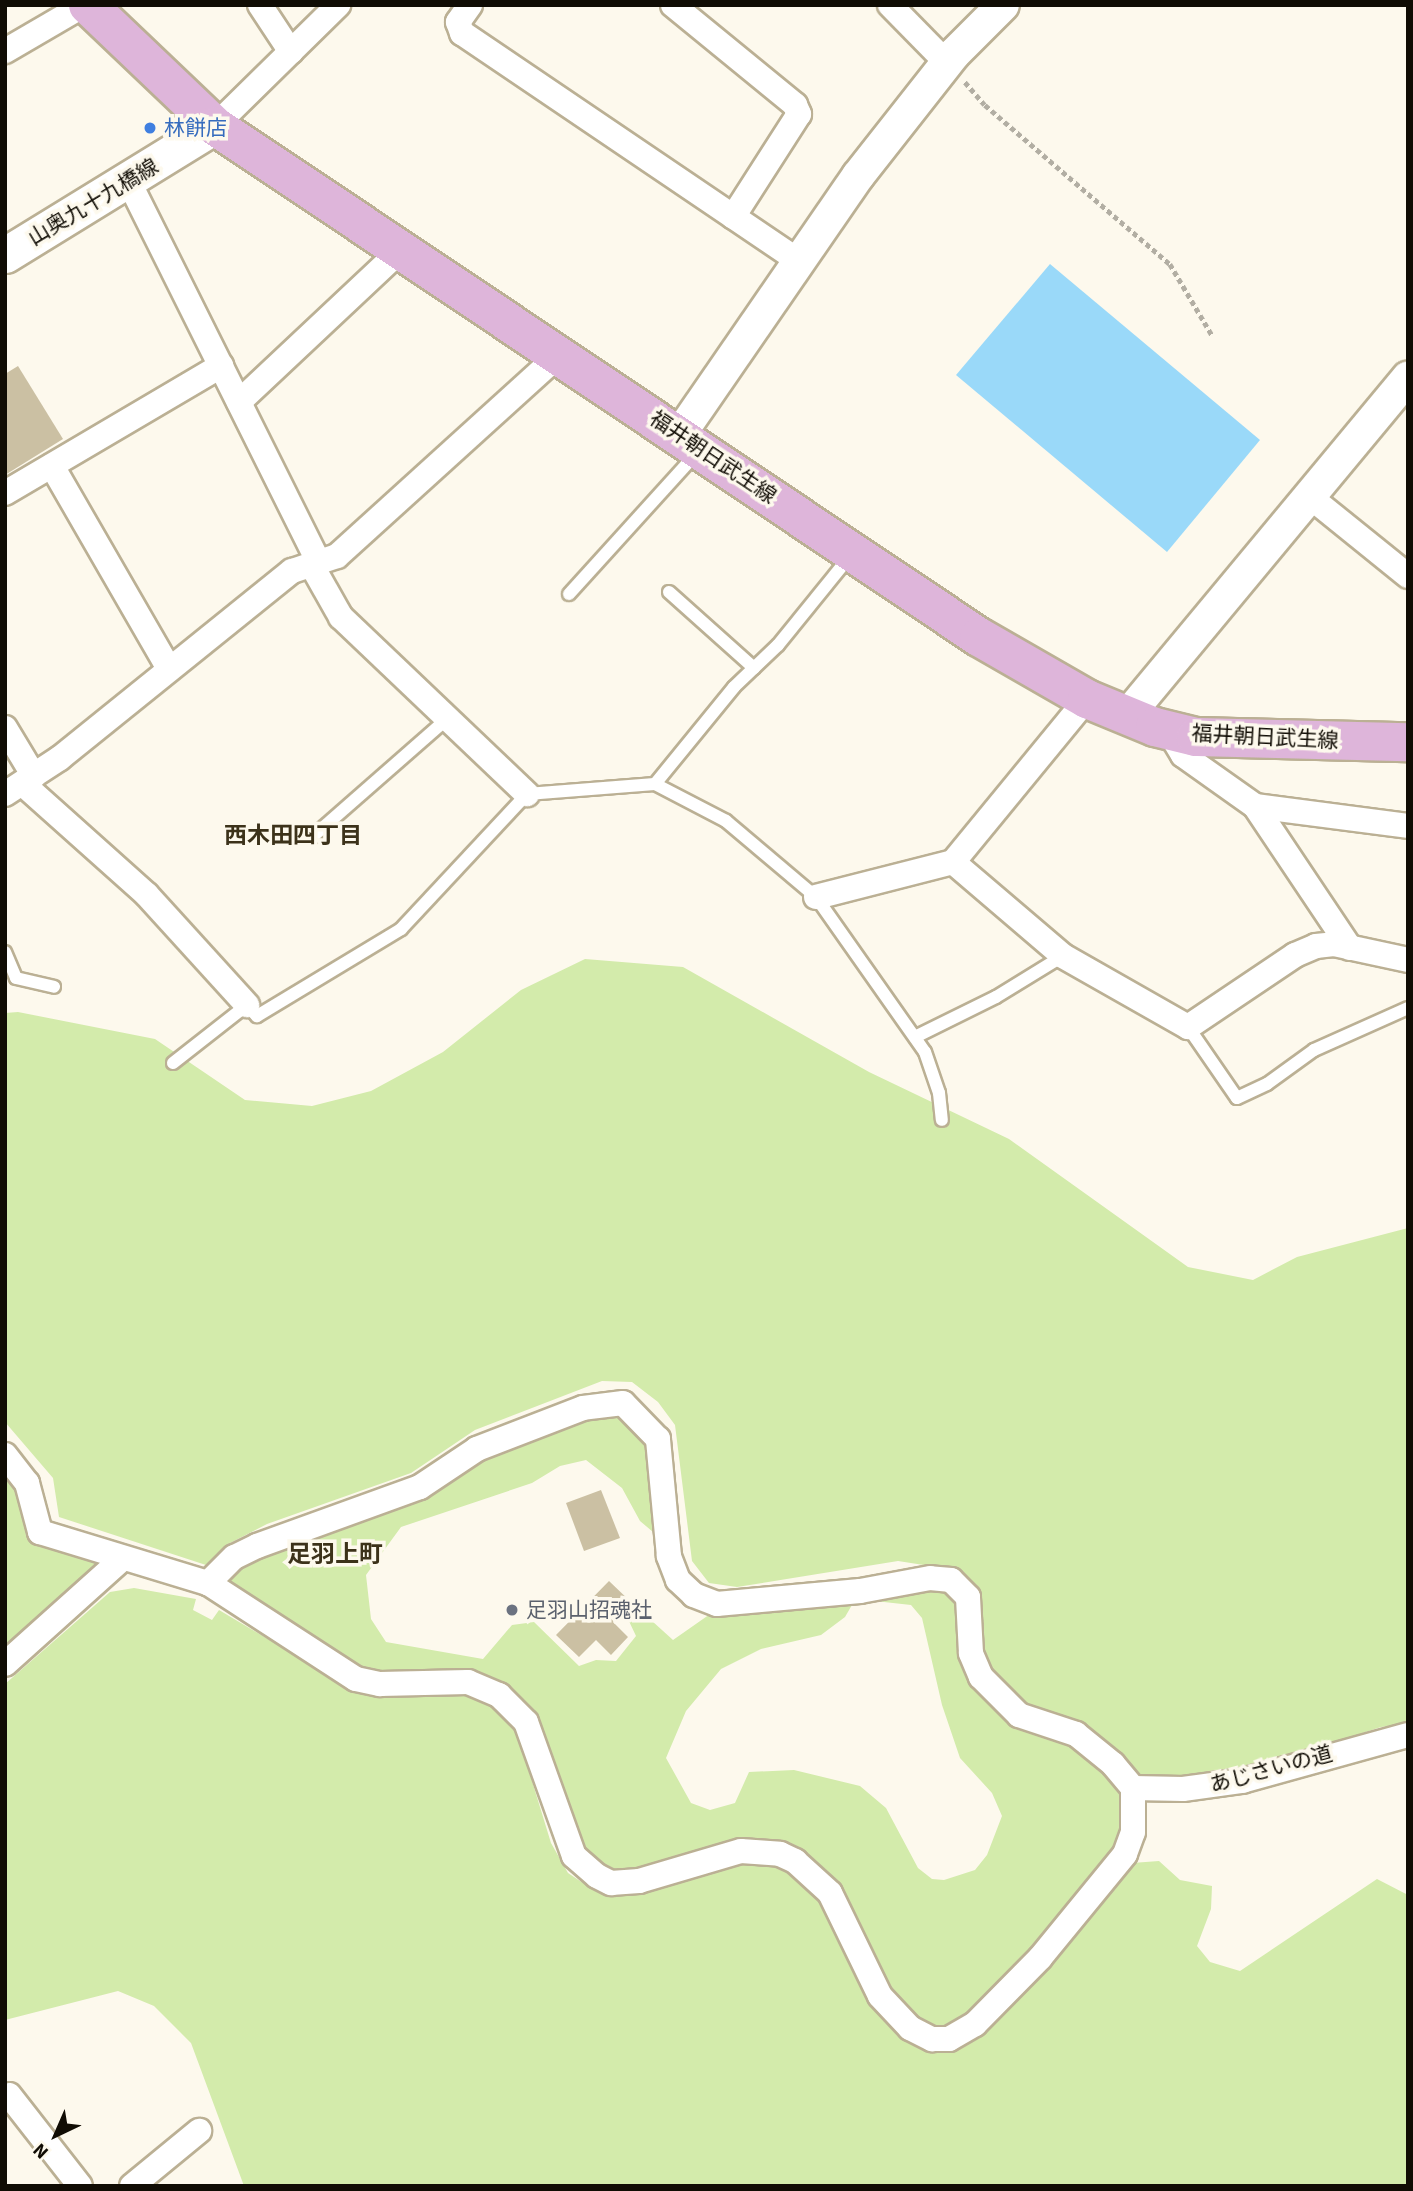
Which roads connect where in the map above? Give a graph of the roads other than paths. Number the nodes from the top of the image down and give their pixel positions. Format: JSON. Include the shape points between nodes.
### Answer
{"nodes":[{"id":1,"x":86,"y":5,"type":"edge"},
{"id":2,"x":260,"y":5,"type":"edge"},
{"id":3,"x":338,"y":5,"type":"edge"},
{"id":4,"x":470,"y":5,"type":"edge"},
{"id":5,"x":673,"y":5,"type":"edge"},
{"id":6,"x":890,"y":5,"type":"edge"},
{"id":7,"x":1003,"y":5,"type":"edge"},
{"id":8,"x":5,"y":51,"type":"edge"},
{"id":9,"x":291,"y":52,"type":"junction"},
{"id":10,"x":947,"y":63,"type":"junction"},
{"id":11,"x":215,"y":126,"type":"junction"},
{"id":12,"x":129,"y":182,"type":"junction"},
{"id":13,"x":733,"y":217,"type":"junction"},
{"id":14,"x":401,"y":250,"type":"junction"},
{"id":15,"x":5,"y":255,"type":"edge"},
{"id":16,"x":799,"y":261,"type":"junction"},
{"id":17,"x":559,"y":355,"type":"junction"},
{"id":18,"x":221,"y":366,"type":"junction"},
{"id":19,"x":1408,"y":377,"type":"edge"},
{"id":20,"x":239,"y":402,"type":"junction"},
{"id":21,"x":690,"y":442,"type":"junction"},
{"id":22,"x":52,"y":466,"type":"junction"},
{"id":23,"x":5,"y":493,"type":"edge"},
{"id":24,"x":1309,"y":496,"type":"junction"},
{"id":25,"x":853,"y":552,"type":"junction"},
{"id":26,"x":314,"y":562,"type":"junction"},
{"id":27,"x":1408,"y":576,"type":"edge"},
{"id":28,"x":669,"y":592,"type":"dead end"},
{"id":29,"x":569,"y":594,"type":"dead end"},
{"id":30,"x":754,"y":668,"type":"junction"},
{"id":31,"x":169,"y":669,"type":"junction"},
{"id":32,"x":1087,"y":699,"type":"junction"},
{"id":33,"x":1127,"y":716,"type":"junction"},
{"id":34,"x":447,"y":719,"type":"junction"},
{"id":35,"x":1408,"y":725,"type":"edge"},
{"id":36,"x":5,"y":728,"type":"edge"},
{"id":37,"x":1168,"y":730,"type":"junction"},
{"id":38,"x":1407,"y":742,"type":"edge"},
{"id":39,"x":655,"y":784,"type":"junction"},
{"id":40,"x":21,"y":785,"type":"edge"},
{"id":41,"x":527,"y":794,"type":"junction"},
{"id":42,"x":1255,"y":806,"type":"junction"},
{"id":43,"x":1408,"y":826,"type":"edge"},
{"id":44,"x":311,"y":838,"type":"dead end"},
{"id":45,"x":953,"y":862,"type":"junction"},
{"id":46,"x":816,"y":897,"type":"junction"},
{"id":47,"x":1350,"y":948,"type":"junction"},
{"id":48,"x":5,"y":952,"type":"edge"},
{"id":49,"x":1063,"y":956,"type":"junction"},
{"id":50,"x":1406,"y":966,"type":"edge"},
{"id":51,"x":54,"y":987,"type":"dead end"},
{"id":52,"x":247,"y":1005,"type":"junction"},
{"id":53,"x":1408,"y":1008,"type":"edge"},
{"id":54,"x":1188,"y":1027,"type":"junction"},
{"id":55,"x":915,"y":1037,"type":"junction"},
{"id":56,"x":173,"y":1063,"type":"dead end"},
{"id":57,"x":942,"y":1120,"type":"dead end"},
{"id":58,"x":5,"y":1455,"type":"edge"},
{"id":59,"x":122,"y":1559,"type":"junction"},
{"id":60,"x":208,"y":1583,"type":"junction"},
{"id":61,"x":5,"y":1664,"type":"edge"},
{"id":62,"x":1408,"y":1735,"type":"edge"},
{"id":63,"x":1133,"y":1788,"type":"junction"},
{"id":64,"x":9,"y":2095,"type":"dead end"},
{"id":65,"x":199,"y":2131,"type":"dead end"},
{"id":66,"x":80,"y":2186,"type":"edge"},
{"id":67,"x":132,"y":2186,"type":"edge"}],
"edges":[{"from":1,"to":8,"type":"street"},
{"from":1,"to":11,"type":"main road","name":"福井朝日武生線"},
{"from":2,"to":9,"type":"street"},
{"from":3,"to":9,"type":"street"},
{"from":4,"to":13,"type":"street","via":[[458,22],[462,33]]},
{"from":5,"to":13,"type":"street","via":[[795,105],[799,114]]},
{"from":6,"to":10,"type":"street"},
{"from":7,"to":10,"type":"street"},
{"from":9,"to":11,"type":"street"},
{"from":10,"to":16,"type":"street","via":[[858,176]]},
{"from":11,"to":12,"type":"main road","name":"山奥九十九橋線"},
{"from":11,"to":14,"type":"main road","name":"福井朝日武生線"},
{"from":12,"to":15,"type":"main road","name":"山奥九十九橋線"},
{"from":12,"to":18,"type":"street"},
{"from":13,"to":16,"type":"street"},
{"from":14,"to":17,"type":"main road","name":"福井朝日武生線"},
{"from":14,"to":20,"type":"street"},
{"from":16,"to":21,"type":"street"},
{"from":17,"to":21,"type":"main road","name":"福井朝日武生線"},
{"from":17,"to":26,"type":"street","via":[[337,556]]},
{"from":18,"to":20,"type":"street"},
{"from":18,"to":22,"type":"street"},
{"from":19,"to":24,"type":"street"},
{"from":20,"to":26,"type":"street"},
{"from":21,"to":25,"type":"main road","name":"福井朝日武生線"},
{"from":21,"to":29,"type":"lane"},
{"from":22,"to":23,"type":"street"},
{"from":22,"to":31,"type":"street"},
{"from":24,"to":27,"type":"street"},
{"from":24,"to":33,"type":"street"},
{"from":25,"to":30,"type":"lane"},
{"from":25,"to":32,"type":"main road","name":"福井朝日武生線","via":[[979,637]]},
{"from":26,"to":31,"type":"street","via":[[292,571]]},
{"from":26,"to":34,"type":"street","via":[[341,617]]},
{"from":28,"to":30,"type":"lane"},
{"from":30,"to":39,"type":"lane"},
{"from":31,"to":40,"type":"street"},
{"from":32,"to":33,"type":"main road","name":"福井朝日武生線"},
{"from":32,"to":45,"type":"street"},
{"from":33,"to":37,"type":"main road","name":"福井朝日武生線"},
{"from":34,"to":41,"type":"street"},
{"from":34,"to":44,"type":"lane"},
{"from":35,"to":38,"type":"street"},
{"from":36,"to":40,"type":"street"},
{"from":37,"to":38,"type":"main road","name":"福井朝日武生線","via":[[1196,737]]},
{"from":37,"to":42,"type":"street","via":[[1183,755]]},
{"from":39,"to":41,"type":"lane"},
{"from":39,"to":46,"type":"lane","via":[[726,821]]},
{"from":40,"to":52,"type":"street","via":[[147,895]]},
{"from":41,"to":52,"type":"lane","via":[[401,929],[257,1016]]},
{"from":42,"to":43,"type":"street"},
{"from":42,"to":47,"type":"street"},
{"from":45,"to":46,"type":"street"},
{"from":45,"to":49,"type":"street"},
{"from":46,"to":55,"type":"lane"},
{"from":47,"to":50,"type":"street"},
{"from":47,"to":54,"type":"street","via":[[1316,946],[1295,954]]},
{"from":48,"to":51,"type":"lane","via":[[16,978]]},
{"from":49,"to":54,"type":"street"},
{"from":49,"to":55,"type":"lane","via":[[996,997]]},
{"from":52,"to":56,"type":"lane"},
{"from":53,"to":54,"type":"lane","via":[[1314,1050],[1267,1084],[1237,1098]]},
{"from":55,"to":57,"type":"lane","via":[[939,1093]]},
{"from":58,"to":59,"type":"street","via":[[27,1483],[40,1532]]},
{"from":59,"to":60,"type":"street"},
{"from":59,"to":61,"type":"street"},
{"from":60,"to":63,"type":"street","via":[[234,1557],[420,1488],[477,1449],[583,1408],[623,1403],[658,1439],[668,1556],[678,1580],[694,1595],[717,1604],[860,1591],[930,1577],[951,1580],[968,1597],[974,1666],[995,1695],[1019,1715],[1088,1741]]},
{"from":60,"to":63,"type":"street","via":[[356,1679],[380,1684],[468,1682],[499,1695],[526,1722],[574,1856],[611,1883],[639,1881],[741,1851],[762,1851],[795,1861],[830,1892],[880,1996],[910,2028],[932,2039],[949,2039],[975,2024],[1077,1916],[1130,1842],[1135,1818]]},
{"from":62,"to":63,"type":"street","name":"あじさいの道","via":[[1242,1781],[1183,1789]]},
{"from":64,"to":66,"type":"street"},
{"from":65,"to":67,"type":"street"}]}
